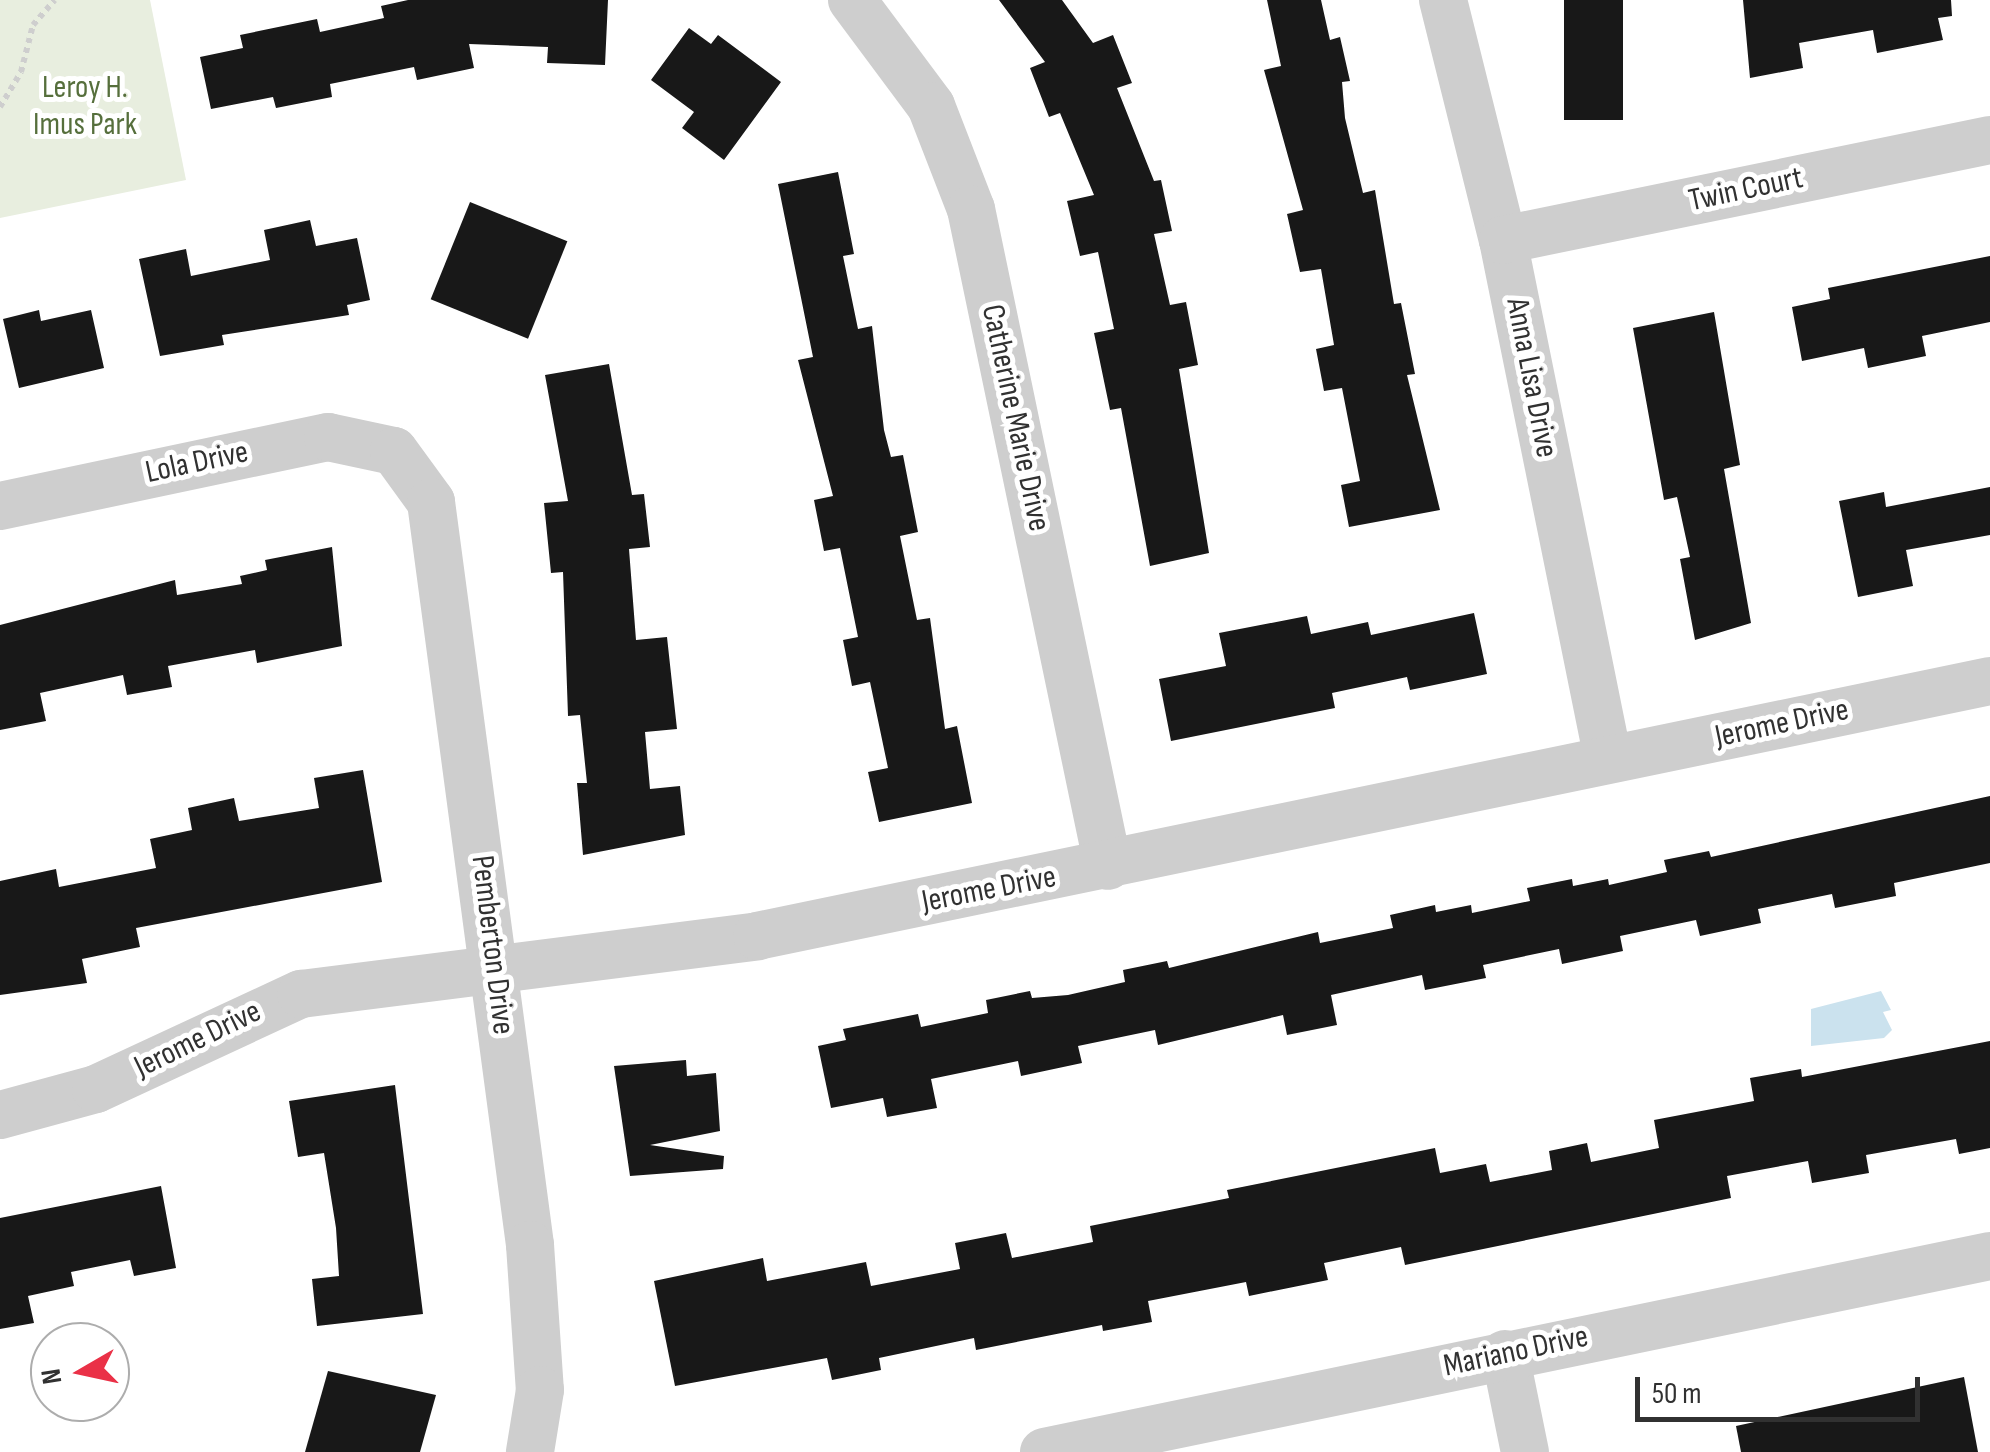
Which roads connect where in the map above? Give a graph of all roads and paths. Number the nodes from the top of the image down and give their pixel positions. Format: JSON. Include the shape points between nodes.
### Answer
{"nodes":[{"id":1,"x":55,"y":0,"type":"edge"},
{"id":2,"x":852,"y":0,"type":"edge"},
{"id":3,"x":1443,"y":0,"type":"edge"},
{"id":4,"x":0,"y":107,"type":"edge"},
{"id":5,"x":1990,"y":140,"type":"edge"},
{"id":6,"x":1502,"y":240,"type":"junction"},
{"id":7,"x":394,"y":451,"type":"joint"},
{"id":8,"x":0,"y":506,"type":"edge"},
{"id":9,"x":1990,"y":681,"type":"edge"},
{"id":10,"x":1608,"y":760,"type":"junction"},
{"id":11,"x":1108,"y":866,"type":"junction"},
{"id":12,"x":495,"y":971,"type":"junction"},
{"id":13,"x":0,"y":1115,"type":"edge"},
{"id":14,"x":1990,"y":1256,"type":"edge"},
{"id":15,"x":1505,"y":1354,"type":"junction"},
{"id":16,"x":544,"y":1448,"type":"edge"},
{"id":17,"x":1044,"y":1452,"type":"edge"},
{"id":18,"x":1524,"y":1452,"type":"edge"}],
"edges":[{"from":1,"to":4,"type":"path","via":[[33,24],[21,72]]},
{"from":2,"to":11,"type":"street","name":"Catherine Marie Drive","via":[[931,106],[972,209]]},
{"from":3,"to":6,"type":"street","name":"Anna Lisa Drive"},
{"from":5,"to":6,"type":"street","name":"Twin Court"},
{"from":6,"to":10,"type":"street","name":"Anna Lisa Drive"},
{"from":7,"to":8,"type":"street","name":"Lola Drive","via":[[356,440],[303,440]]},
{"from":7,"to":12,"type":"street","name":"Pemberton Drive","via":[[431,502],[440,538]]},
{"from":9,"to":10,"type":"street","name":"Jerome Drive"},
{"from":10,"to":11,"type":"street","name":"Jerome Drive"},
{"from":11,"to":12,"type":"street","name":"Jerome Drive","via":[[757,936]]},
{"from":12,"to":13,"type":"street","name":"Jerome Drive","via":[[300,994],[96,1089]]},
{"from":12,"to":16,"type":"street","name":"Pemberton Drive","via":[[540,1340]]},
{"from":14,"to":15,"type":"street","name":"Mariano Drive"},
{"from":15,"to":17,"type":"street","name":"Mariano Drive"},
{"from":15,"to":18,"type":"street"}]}
